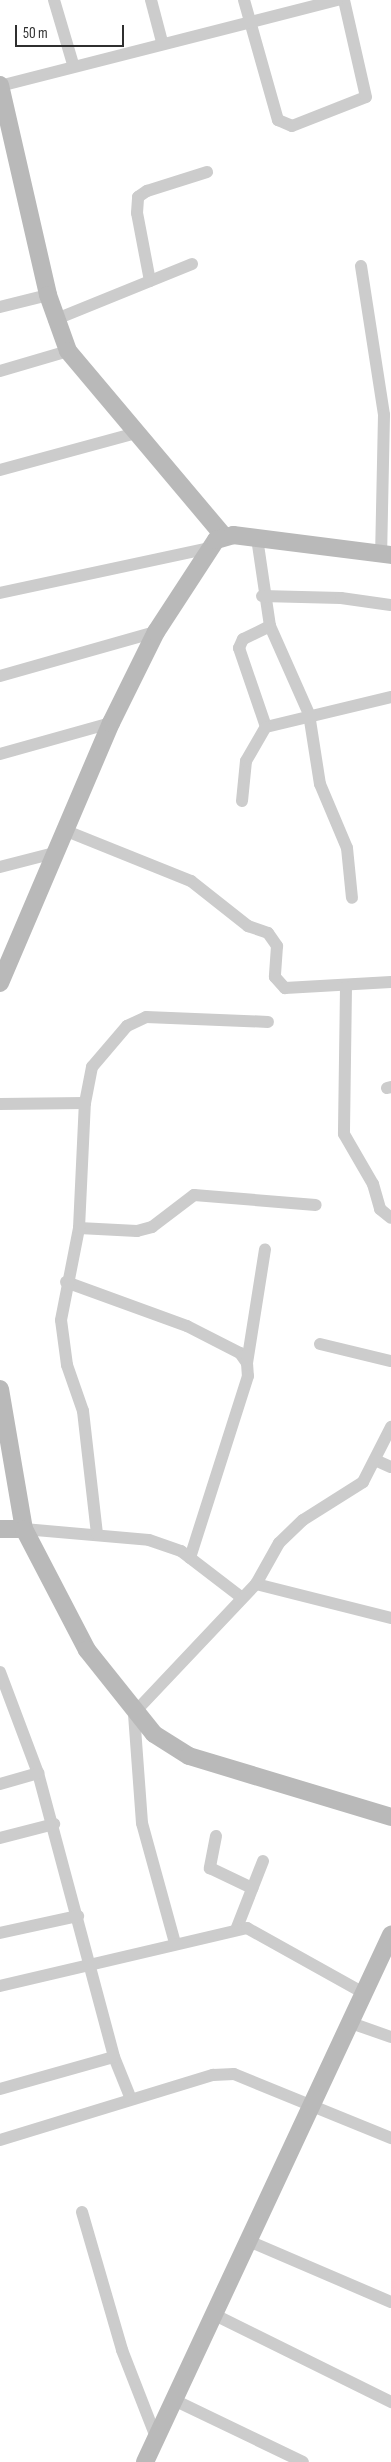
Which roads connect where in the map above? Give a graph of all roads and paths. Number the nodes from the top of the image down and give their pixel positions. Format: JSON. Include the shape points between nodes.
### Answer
{"nodes":[{"id":1,"x":54,"y":0,"type":"edge"},
{"id":2,"x":151,"y":0,"type":"edge"},
{"id":3,"x":244,"y":0,"type":"edge"},
{"id":4,"x":337,"y":0,"type":"edge"},
{"id":5,"x":344,"y":0,"type":"edge"},
{"id":6,"x":249,"y":22,"type":"junction"},
{"id":7,"x":162,"y":42,"type":"junction"},
{"id":8,"x":73,"y":64,"type":"junction"},
{"id":9,"x":0,"y":85,"type":"edge"},
{"id":10,"x":207,"y":172,"type":"dead end"},
{"id":11,"x":192,"y":264,"type":"dead end"},
{"id":12,"x":361,"y":266,"type":"dead end"},
{"id":13,"x":150,"y":281,"type":"junction"},
{"id":14,"x":48,"y":295,"type":"junction"},
{"id":15,"x":0,"y":307,"type":"edge"},
{"id":16,"x":54,"y":320,"type":"junction"},
{"id":17,"x":68,"y":352,"type":"junction"},
{"id":18,"x":0,"y":371,"type":"edge"},
{"id":19,"x":136,"y":433,"type":"junction"},
{"id":20,"x":0,"y":470,"type":"edge"},
{"id":21,"x":223,"y":535,"type":"junction"},
{"id":22,"x":257,"y":538,"type":"junction"},
{"id":23,"x":210,"y":548,"type":"junction"},
{"id":24,"x":386,"y":555,"type":"edge"},
{"id":25,"x":0,"y":593,"type":"edge"},
{"id":26,"x":262,"y":596,"type":"junction"},
{"id":27,"x":391,"y":604,"type":"edge"},
{"id":28,"x":270,"y":626,"type":"junction"},
{"id":29,"x":156,"y":632,"type":"junction"},
{"id":30,"x":0,"y":676,"type":"edge"},
{"id":31,"x":391,"y":697,"type":"edge"},
{"id":32,"x":309,"y":714,"type":"junction"},
{"id":33,"x":111,"y":723,"type":"junction"},
{"id":34,"x":266,"y":727,"type":"junction"},
{"id":35,"x":0,"y":754,"type":"edge"},
{"id":36,"x":242,"y":801,"type":"dead end"},
{"id":37,"x":64,"y":830,"type":"junction"},
{"id":38,"x":54,"y":853,"type":"junction"},
{"id":39,"x":0,"y":868,"type":"edge"},
{"id":40,"x":352,"y":898,"type":"dead end"},
{"id":41,"x":391,"y":982,"type":"edge"},
{"id":42,"x":0,"y":983,"type":"edge"},
{"id":43,"x":346,"y":987,"type":"junction"},
{"id":44,"x":268,"y":1022,"type":"dead end"},
{"id":45,"x":85,"y":1103,"type":"junction"},
{"id":46,"x":0,"y":1104,"type":"edge"},
{"id":47,"x":316,"y":1205,"type":"dead end"},
{"id":48,"x":391,"y":1218,"type":"edge"},
{"id":49,"x":79,"y":1228,"type":"junction"},
{"id":50,"x":265,"y":1250,"type":"dead end"},
{"id":51,"x":66,"y":1282,"type":"junction"},
{"id":52,"x":320,"y":1344,"type":"dead end"},
{"id":53,"x":391,"y":1361,"type":"edge"},
{"id":54,"x":248,"y":1363,"type":"junction"},
{"id":55,"x":0,"y":1389,"type":"edge"},
{"id":56,"x":391,"y":1427,"type":"edge"},
{"id":57,"x":375,"y":1460,"type":"junction"},
{"id":58,"x":391,"y":1467,"type":"edge"},
{"id":59,"x":0,"y":1529,"type":"edge"},
{"id":60,"x":24,"y":1529,"type":"junction"},
{"id":61,"x":97,"y":1534,"type":"junction"},
{"id":62,"x":190,"y":1558,"type":"junction"},
{"id":63,"x":256,"y":1584,"type":"junction"},
{"id":64,"x":241,"y":1597,"type":"junction"},
{"id":65,"x":391,"y":1618,"type":"edge"},
{"id":66,"x":0,"y":1672,"type":"edge"},
{"id":67,"x":134,"y":1713,"type":"junction"},
{"id":68,"x":38,"y":1774,"type":"junction"},
{"id":69,"x":0,"y":1784,"type":"edge"},
{"id":70,"x":391,"y":1817,"type":"edge"},
{"id":71,"x":54,"y":1824,"type":"junction"},
{"id":72,"x":216,"y":1836,"type":"dead end"},
{"id":73,"x":0,"y":1838,"type":"edge"},
{"id":74,"x":263,"y":1861,"type":"dead end"},
{"id":75,"x":252,"y":1888,"type":"junction"},
{"id":76,"x":78,"y":1916,"type":"junction"},
{"id":77,"x":236,"y":1930,"type":"junction"},
{"id":78,"x":0,"y":1933,"type":"edge"},
{"id":79,"x":389,"y":1942,"type":"edge"},
{"id":80,"x":175,"y":1943,"type":"junction"},
{"id":81,"x":91,"y":1963,"type":"junction"},
{"id":82,"x":0,"y":1986,"type":"edge"},
{"id":83,"x":364,"y":1992,"type":"junction"},
{"id":84,"x":351,"y":2023,"type":"junction"},
{"id":85,"x":391,"y":2037,"type":"edge"},
{"id":86,"x":114,"y":2057,"type":"junction"},
{"id":87,"x":0,"y":2089,"type":"edge"},
{"id":88,"x":131,"y":2099,"type":"junction"},
{"id":89,"x":314,"y":2104,"type":"junction"},
{"id":90,"x":391,"y":2138,"type":"edge"},
{"id":91,"x":0,"y":2140,"type":"edge"},
{"id":92,"x":82,"y":2212,"type":"dead end"},
{"id":93,"x":251,"y":2242,"type":"junction"},
{"id":94,"x":391,"y":2302,"type":"edge"},
{"id":95,"x":214,"y":2314,"type":"junction"},
{"id":96,"x":174,"y":2400,"type":"junction"},
{"id":97,"x":391,"y":2402,"type":"edge"},
{"id":98,"x":156,"y":2437,"type":"junction"},
{"id":99,"x":145,"y":2462,"type":"edge"},
{"id":100,"x":303,"y":2462,"type":"edge"}],
"edges":[{"from":1,"to":8,"type":"street"},
{"from":2,"to":7,"type":"street"},
{"from":3,"to":6,"type":"street"},
{"from":4,"to":6,"type":"street"},
{"from":5,"to":6,"type":"street","via":[[366,97],[292,126],[278,120]]},
{"from":6,"to":7,"type":"street"},
{"from":7,"to":8,"type":"street"},
{"from":8,"to":9,"type":"street"},
{"from":9,"to":14,"type":"street"},
{"from":10,"to":13,"type":"street","via":[[147,191],[138,198],[137,213]]},
{"from":11,"to":13,"type":"street"},
{"from":12,"to":24,"type":"street","via":[[384,415]]},
{"from":13,"to":16,"type":"street"},
{"from":14,"to":15,"type":"street"},
{"from":14,"to":16,"type":"street"},
{"from":16,"to":17,"type":"street"},
{"from":17,"to":18,"type":"street"},
{"from":17,"to":19,"type":"street"},
{"from":19,"to":20,"type":"street"},
{"from":19,"to":21,"type":"street"},
{"from":21,"to":22,"type":"street"},
{"from":21,"to":23,"type":"street"},
{"from":22,"to":24,"type":"street"},
{"from":22,"to":26,"type":"street"},
{"from":23,"to":25,"type":"street"},
{"from":23,"to":29,"type":"street"},
{"from":26,"to":27,"type":"street","via":[[341,598]]},
{"from":26,"to":28,"type":"street"},
{"from":28,"to":32,"type":"street"},
{"from":28,"to":34,"type":"street","via":[[243,639],[239,648]]},
{"from":29,"to":30,"type":"street"},
{"from":29,"to":33,"type":"street"},
{"from":31,"to":32,"type":"street"},
{"from":32,"to":34,"type":"street"},
{"from":32,"to":40,"type":"street","via":[[320,784],[347,848]]},
{"from":33,"to":35,"type":"street"},
{"from":33,"to":37,"type":"street"},
{"from":34,"to":36,"type":"street","via":[[246,761]]},
{"from":37,"to":38,"type":"street"},
{"from":37,"to":43,"type":"street","via":[[191,881],[248,926],[268,933],[277,946],[275,977],[285,988]]},
{"from":38,"to":39,"type":"street"},
{"from":38,"to":42,"type":"street"},
{"from":41,"to":43,"type":"street"},
{"from":43,"to":48,"type":"street","via":[[344,1134],[373,1184],[380,1209]]},
{"from":44,"to":45,"type":"street","via":[[146,1017],[135,1021],[92,1067]]},
{"from":45,"to":46,"type":"street"},
{"from":45,"to":49,"type":"street"},
{"from":47,"to":49,"type":"street","via":[[194,1195],[152,1227],[137,1231]]},
{"from":49,"to":51,"type":"street"},
{"from":50,"to":54,"type":"street"},
{"from":51,"to":54,"type":"street","via":[[188,1326],[240,1353]]},
{"from":51,"to":61,"type":"street","via":[[62,1340],[83,1411]]},
{"from":52,"to":53,"type":"street"},
{"from":54,"to":62,"type":"street","via":[[248,1376]]},
{"from":55,"to":60,"type":"street"},
{"from":56,"to":57,"type":"street"},
{"from":57,"to":58,"type":"street"},
{"from":57,"to":63,"type":"street","via":[[363,1482],[303,1520],[279,1543]]},
{"from":59,"to":60,"type":"street"},
{"from":60,"to":61,"type":"street"},
{"from":60,"to":67,"type":"street","via":[[88,1650]]},
{"from":61,"to":62,"type":"street","via":[[149,1540]]},
{"from":62,"to":64,"type":"street"},
{"from":63,"to":64,"type":"street"},
{"from":63,"to":65,"type":"street"},
{"from":64,"to":67,"type":"street"},
{"from":66,"to":68,"type":"street"},
{"from":67,"to":70,"type":"street","via":[[154,1734],[189,1756]]},
{"from":67,"to":80,"type":"street","via":[[142,1823]]},
{"from":68,"to":69,"type":"street"},
{"from":68,"to":71,"type":"street"},
{"from":71,"to":73,"type":"street"},
{"from":71,"to":76,"type":"street"},
{"from":72,"to":75,"type":"street","via":[[210,1868]]},
{"from":74,"to":75,"type":"street"},
{"from":75,"to":77,"type":"street"},
{"from":76,"to":78,"type":"street"},
{"from":76,"to":81,"type":"street"},
{"from":77,"to":80,"type":"street"},
{"from":77,"to":83,"type":"street","via":[[261,1932]]},
{"from":79,"to":83,"type":"street"},
{"from":80,"to":81,"type":"street"},
{"from":81,"to":82,"type":"street"},
{"from":81,"to":86,"type":"street"},
{"from":83,"to":84,"type":"street"},
{"from":84,"to":85,"type":"street"},
{"from":84,"to":89,"type":"street"},
{"from":86,"to":87,"type":"street"},
{"from":86,"to":88,"type":"street"},
{"from":88,"to":89,"type":"street","via":[[213,2075],[234,2074]]},
{"from":88,"to":91,"type":"street"},
{"from":89,"to":90,"type":"street"},
{"from":89,"to":93,"type":"street"},
{"from":92,"to":98,"type":"street","via":[[122,2350]]},
{"from":93,"to":94,"type":"street"},
{"from":93,"to":95,"type":"street"},
{"from":95,"to":96,"type":"street"},
{"from":95,"to":97,"type":"street"},
{"from":96,"to":98,"type":"street"},
{"from":96,"to":100,"type":"street"},
{"from":98,"to":99,"type":"street"}]}
